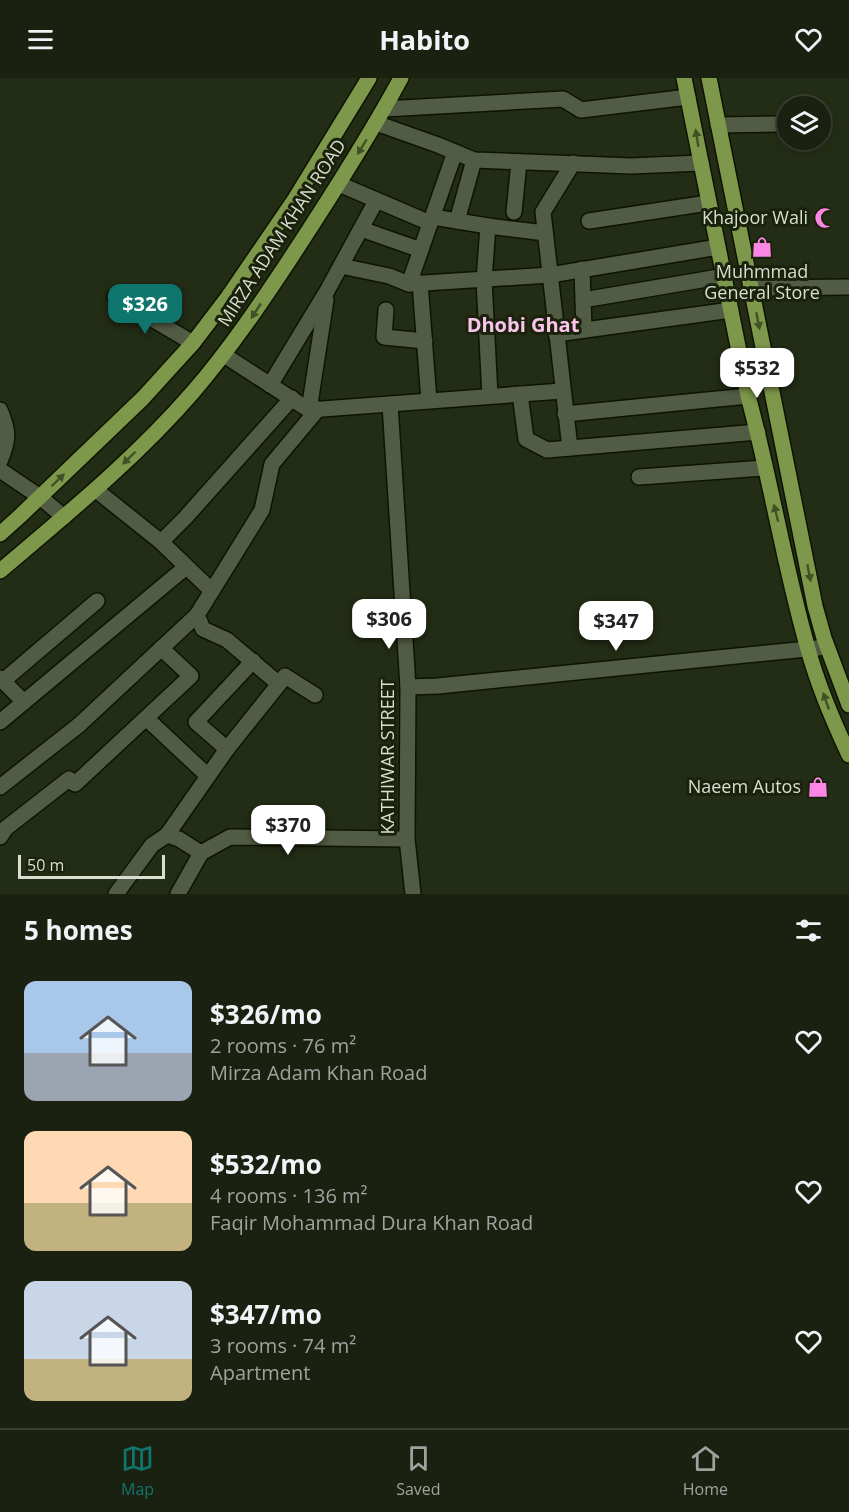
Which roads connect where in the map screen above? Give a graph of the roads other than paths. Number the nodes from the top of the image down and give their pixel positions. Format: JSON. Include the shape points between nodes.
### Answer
{"nodes":[{"id":1,"x":369,"y":78,"type":"edge"},
{"id":2,"x":401,"y":78,"type":"edge"},
{"id":3,"x":684,"y":78,"type":"edge"},
{"id":4,"x":709,"y":78,"type":"edge"},
{"id":5,"x":688,"y":97,"type":"junction"},
{"id":6,"x":384,"y":109,"type":"junction"},
{"id":7,"x":376,"y":123,"type":"junction"},
{"id":8,"x":777,"y":124,"type":"edge"},
{"id":9,"x":718,"y":125,"type":"junction"},
{"id":10,"x":455,"y":152,"type":"junction"},
{"id":11,"x":474,"y":160,"type":"junction"},
{"id":12,"x":519,"y":162,"type":"junction"},
{"id":13,"x":701,"y":163,"type":"junction"},
{"id":14,"x":573,"y":164,"type":"junction"},
{"id":15,"x":339,"y":184,"type":"junction"},
{"id":16,"x":376,"y":201,"type":"junction"},
{"id":17,"x":708,"y":203,"type":"junction"},
{"id":18,"x":514,"y":212,"type":"dead end"},
{"id":19,"x":431,"y":220,"type":"junction"},
{"id":20,"x":457,"y":221,"type":"junction"},
{"id":21,"x":589,"y":221,"type":"dead end"},
{"id":22,"x":488,"y":226,"type":"junction"},
{"id":23,"x":361,"y":230,"type":"junction"},
{"id":24,"x":545,"y":233,"type":"junction"},
{"id":25,"x":718,"y":247,"type":"junction"},
{"id":26,"x":421,"y":250,"type":"junction"},
{"id":27,"x":341,"y":266,"type":"junction"},
{"id":28,"x":582,"y":269,"type":"junction"},
{"id":29,"x":549,"y":275,"type":"junction"},
{"id":30,"x":725,"y":276,"type":"junction"},
{"id":31,"x":484,"y":280,"type":"junction"},
{"id":32,"x":415,"y":284,"type":"junction"},
{"id":33,"x":849,"y":287,"type":"edge"},
{"id":34,"x":751,"y":288,"type":"junction"},
{"id":35,"x":327,"y":291,"type":"junction"},
{"id":36,"x":115,"y":297,"type":"dead end"},
{"id":37,"x":583,"y":300,"type":"junction"},
{"id":38,"x":386,"y":310,"type":"dead end"},
{"id":39,"x":731,"y":310,"type":"junction"},
{"id":40,"x":584,"y":330,"type":"junction"},
{"id":41,"x":556,"y":334,"type":"junction"},
{"id":42,"x":425,"y":341,"type":"junction"},
{"id":43,"x":193,"y":343,"type":"junction"},
{"id":44,"x":224,"y":355,"type":"junction"},
{"id":45,"x":270,"y":385,"type":"junction"},
{"id":46,"x":562,"y":391,"type":"junction"},
{"id":47,"x":520,"y":394,"type":"junction"},
{"id":48,"x":490,"y":396,"type":"junction"},
{"id":49,"x":748,"y":396,"type":"junction"},
{"id":50,"x":292,"y":398,"type":"junction"},
{"id":51,"x":429,"y":401,"type":"junction"},
{"id":52,"x":390,"y":404,"type":"junction"},
{"id":53,"x":314,"y":409,"type":"junction"},
{"id":54,"x":0,"y":410,"type":"edge"},
{"id":55,"x":565,"y":414,"type":"junction"},
{"id":56,"x":758,"y":432,"type":"junction"},
{"id":57,"x":570,"y":448,"type":"junction"},
{"id":58,"x":0,"y":461,"type":"edge"},
{"id":59,"x":765,"y":468,"type":"junction"},
{"id":60,"x":0,"y":470,"type":"edge"},
{"id":61,"x":639,"y":477,"type":"dead end"},
{"id":62,"x":96,"y":490,"type":"junction"},
{"id":63,"x":40,"y":497,"type":"junction"},
{"id":64,"x":64,"y":517,"type":"junction"},
{"id":65,"x":0,"y":534,"type":"edge"},
{"id":66,"x":161,"y":543,"type":"junction"},
{"id":67,"x":186,"y":567,"type":"junction"},
{"id":68,"x":0,"y":571,"type":"edge"},
{"id":69,"x":212,"y":591,"type":"junction"},
{"id":70,"x":97,"y":601,"type":"dead end"},
{"id":71,"x":196,"y":615,"type":"junction"},
{"id":72,"x":827,"y":647,"type":"junction"},
{"id":73,"x":161,"y":648,"type":"junction"},
{"id":74,"x":808,"y":649,"type":"junction"},
{"id":75,"x":253,"y":661,"type":"junction"},
{"id":76,"x":1,"y":679,"type":"edge"},
{"id":77,"x":279,"y":684,"type":"junction"},
{"id":78,"x":408,"y":687,"type":"junction"},
{"id":79,"x":315,"y":695,"type":"dead end"},
{"id":80,"x":24,"y":702,"type":"junction"},
{"id":81,"x":849,"y":705,"type":"edge"},
{"id":82,"x":146,"y":718,"type":"junction"},
{"id":83,"x":0,"y":722,"type":"edge"},
{"id":84,"x":227,"y":749,"type":"junction"},
{"id":85,"x":849,"y":755,"type":"edge"},
{"id":86,"x":208,"y":776,"type":"junction"},
{"id":87,"x":0,"y":787,"type":"edge"},
{"id":88,"x":167,"y":835,"type":"junction"},
{"id":89,"x":0,"y":837,"type":"edge"},
{"id":90,"x":407,"y":839,"type":"junction"},
{"id":91,"x":201,"y":853,"type":"junction"},
{"id":92,"x":116,"y":894,"type":"edge"},
{"id":93,"x":178,"y":894,"type":"edge"},
{"id":94,"x":412,"y":894,"type":"edge"}],
"edges":[{"from":1,"to":43,"type":"main road","name":"MIRZA ADAM KHAN ROAD","via":[[296,199]]},
{"from":2,"to":6,"type":"main road","name":"MIRZA ADAM KHAN ROAD"},
{"from":3,"to":5,"type":"main road"},
{"from":4,"to":9,"type":"main road"},
{"from":5,"to":6,"type":"street","via":[[581,110],[563,99]]},
{"from":13,"to":5,"type":"main road","one_way":true},
{"from":6,"to":7,"type":"main road","name":"MIRZA ADAM KHAN ROAD"},
{"from":7,"to":10,"type":"street"},
{"from":7,"to":15,"type":"main road","name":"MIRZA ADAM KHAN ROAD","one_way":true},
{"from":8,"to":9,"type":"street"},
{"from":9,"to":34,"type":"main road"},
{"from":10,"to":11,"type":"street"},
{"from":10,"to":19,"type":"street"},
{"from":11,"to":12,"type":"street"},
{"from":11,"to":20,"type":"street"},
{"from":12,"to":14,"type":"street"},
{"from":12,"to":18,"type":"street"},
{"from":13,"to":14,"type":"street"},
{"from":13,"to":17,"type":"main road"},
{"from":14,"to":24,"type":"street","via":[[543,212]]},
{"from":15,"to":16,"type":"street"},
{"from":15,"to":44,"type":"main road","name":"MIRZA ADAM KHAN ROAD","one_way":true},
{"from":16,"to":19,"type":"street"},
{"from":16,"to":23,"type":"street"},
{"from":17,"to":21,"type":"street"},
{"from":17,"to":25,"type":"main road"},
{"from":19,"to":20,"type":"street"},
{"from":19,"to":26,"type":"street"},
{"from":20,"to":22,"type":"street"},
{"from":22,"to":24,"type":"street"},
{"from":22,"to":31,"type":"street"},
{"from":23,"to":26,"type":"street"},
{"from":23,"to":27,"type":"street"},
{"from":24,"to":29,"type":"street"},
{"from":25,"to":28,"type":"street"},
{"from":25,"to":30,"type":"main road"},
{"from":26,"to":32,"type":"street"},
{"from":27,"to":32,"type":"street"},
{"from":27,"to":35,"type":"street"},
{"from":28,"to":29,"type":"street"},
{"from":28,"to":37,"type":"street"},
{"from":29,"to":31,"type":"street"},
{"from":29,"to":41,"type":"street"},
{"from":30,"to":37,"type":"street"},
{"from":30,"to":39,"type":"main road"},
{"from":31,"to":32,"type":"street"},
{"from":31,"to":48,"type":"street"},
{"from":32,"to":42,"type":"street"},
{"from":33,"to":34,"type":"street"},
{"from":34,"to":72,"type":"main road","one_way":true,"via":[[815,606]]},
{"from":35,"to":45,"type":"street"},
{"from":35,"to":53,"type":"street"},
{"from":36,"to":43,"type":"street"},
{"from":37,"to":40,"type":"street"},
{"from":38,"to":42,"type":"street","via":[[384,337]]},
{"from":39,"to":40,"type":"street"},
{"from":39,"to":49,"type":"main road"},
{"from":40,"to":41,"type":"street"},
{"from":41,"to":46,"type":"street"},
{"from":42,"to":51,"type":"street"},
{"from":63,"to":43,"type":"main road","name":"MIRZA ADAM KHAN ROAD","one_way":true,"via":[[143,398]]},
{"from":44,"to":45,"type":"street"},
{"from":44,"to":62,"type":"main road","name":"MIRZA ADAM KHAN ROAD","one_way":true,"via":[[149,439]]},
{"from":45,"to":50,"type":"street"},
{"from":46,"to":47,"type":"street"},
{"from":46,"to":55,"type":"street"},
{"from":47,"to":48,"type":"street"},
{"from":47,"to":57,"type":"street","via":[[526,439],[546,450]]},
{"from":48,"to":51,"type":"street"},
{"from":49,"to":55,"type":"street"},
{"from":49,"to":56,"type":"main road"},
{"from":50,"to":53,"type":"street"},
{"from":50,"to":66,"type":"street"},
{"from":51,"to":52,"type":"street"},
{"from":52,"to":53,"type":"street"},
{"from":52,"to":78,"type":"street","name":"KATHIWAR STREET"},
{"from":53,"to":69,"type":"street","via":[[272,464],[262,510]]},
{"from":54,"to":58,"type":"street","via":[[8,442]]},
{"from":55,"to":57,"type":"street"},
{"from":56,"to":57,"type":"street"},
{"from":56,"to":59,"type":"main road"},
{"from":59,"to":61,"type":"street"},
{"from":74,"to":59,"type":"main road","one_way":true},
{"from":60,"to":63,"type":"street"},
{"from":62,"to":64,"type":"main road","name":"MIRZA ADAM KHAN ROAD"},
{"from":62,"to":66,"type":"street"},
{"from":63,"to":64,"type":"street"},
{"from":63,"to":65,"type":"main road","name":"MIRZA ADAM KHAN ROAD"},
{"from":64,"to":68,"type":"main road","name":"MIRZA ADAM KHAN ROAD"},
{"from":66,"to":67,"type":"street"},
{"from":67,"to":69,"type":"street"},
{"from":67,"to":80,"type":"street"},
{"from":69,"to":71,"type":"street"},
{"from":70,"to":76,"type":"street"},
{"from":71,"to":73,"type":"street"},
{"from":71,"to":75,"type":"street","via":[[203,629],[227,640]]},
{"from":72,"to":74,"type":"street"},
{"from":72,"to":81,"type":"main road"},
{"from":73,"to":82,"type":"street","via":[[191,676]]},
{"from":73,"to":87,"type":"street","via":[[79,725]]},
{"from":74,"to":78,"type":"street"},
{"from":85,"to":74,"type":"main road","one_way":true},
{"from":75,"to":77,"type":"street"},
{"from":75,"to":84,"type":"street","via":[[196,722]]},
{"from":76,"to":80,"type":"street"},
{"from":77,"to":79,"type":"street","via":[[285,676]]},
{"from":77,"to":84,"type":"street"},
{"from":78,"to":90,"type":"street","name":"KATHIWAR STREET"},
{"from":80,"to":83,"type":"street"},
{"from":82,"to":86,"type":"street"},
{"from":82,"to":89,"type":"street","via":[[75,784],[69,779],[6,828]]},
{"from":84,"to":86,"type":"street"},
{"from":86,"to":88,"type":"street"},
{"from":88,"to":91,"type":"street"},
{"from":88,"to":92,"type":"street","via":[[152,845]]},
{"from":90,"to":91,"type":"street","via":[[230,837]]},
{"from":90,"to":94,"type":"street","name":"KATHIWAR STREET"},
{"from":91,"to":93,"type":"street"}]}
